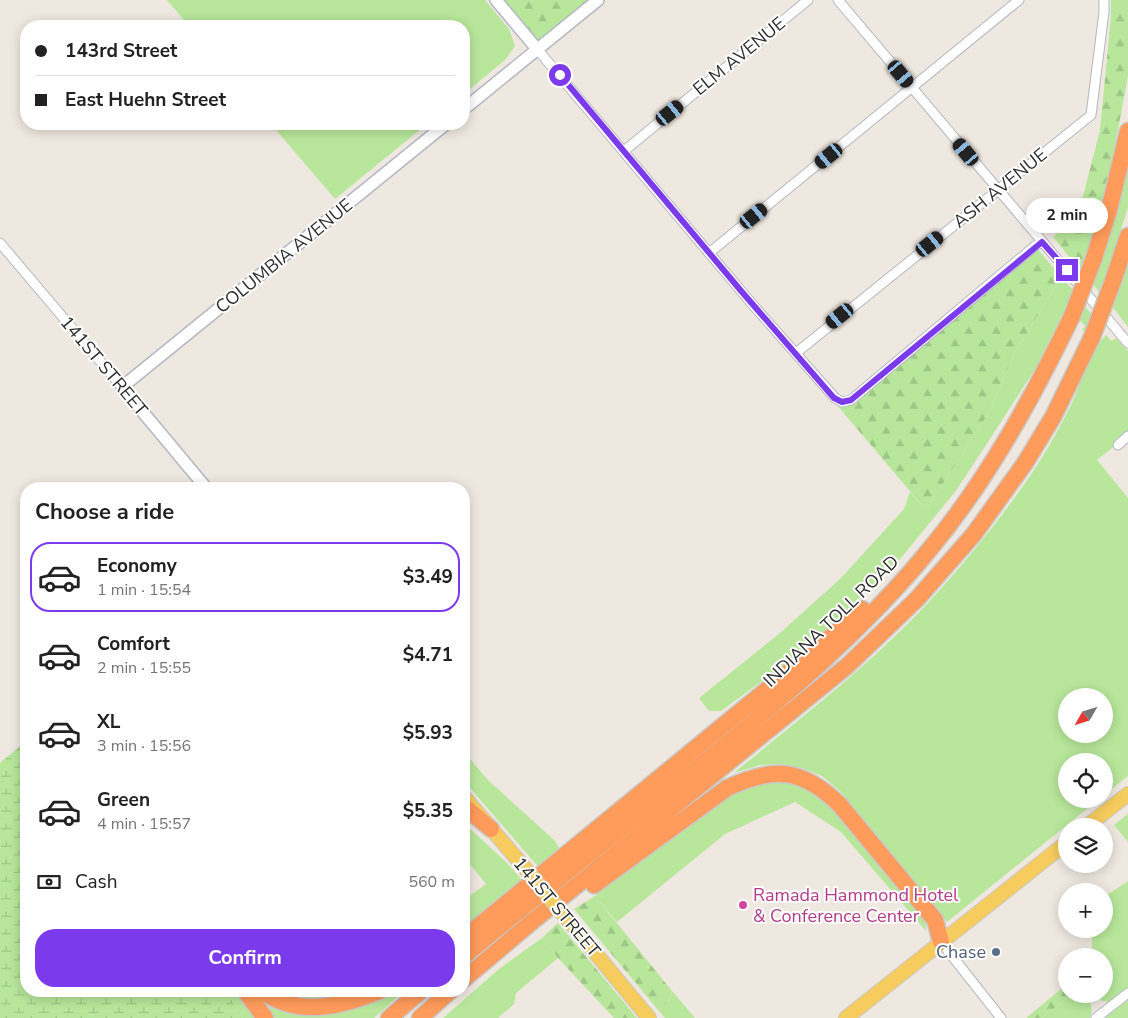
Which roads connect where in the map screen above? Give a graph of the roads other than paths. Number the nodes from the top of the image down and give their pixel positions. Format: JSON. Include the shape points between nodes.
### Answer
{"nodes":[{"id":1,"x":496,"y":0,"type":"edge"},
{"id":2,"x":598,"y":0,"type":"edge"},
{"id":3,"x":808,"y":0,"type":"edge"},
{"id":4,"x":838,"y":0,"type":"edge"},
{"id":5,"x":1019,"y":0,"type":"edge"},
{"id":6,"x":1104,"y":0,"type":"edge"},
{"id":7,"x":537,"y":49,"type":"junction"},
{"id":8,"x":912,"y":87,"type":"junction"},
{"id":9,"x":470,"y":104,"type":"edge"},
{"id":10,"x":439,"y":130,"type":"edge"},
{"id":11,"x":1128,"y":131,"type":"edge"},
{"id":12,"x":624,"y":150,"type":"junction"},
{"id":13,"x":998,"y":189,"type":"junction"},
{"id":14,"x":1128,"y":236,"type":"edge"},
{"id":15,"x":1042,"y":242,"type":"junction"},
{"id":16,"x":0,"y":243,"type":"edge"},
{"id":17,"x":709,"y":253,"type":"junction"},
{"id":18,"x":1128,"y":343,"type":"edge"},
{"id":19,"x":796,"y":353,"type":"junction"},
{"id":20,"x":122,"y":387,"type":"junction"},
{"id":21,"x":1128,"y":436,"type":"edge"},
{"id":22,"x":1118,"y":445,"type":"dead end"},
{"id":23,"x":201,"y":482,"type":"edge"},
{"id":24,"x":931,"y":548,"type":"junction"},
{"id":25,"x":1128,"y":794,"type":"edge"},
{"id":26,"x":470,"y":804,"type":"edge"},
{"id":27,"x":470,"y":811,"type":"edge"},
{"id":28,"x":1097,"y":818,"type":"edge"},
{"id":29,"x":491,"y":829,"type":"junction"},
{"id":30,"x":1058,"y":848,"type":"edge"},
{"id":31,"x":534,"y":920,"type":"junction"},
{"id":32,"x":470,"y":933,"type":"edge"},
{"id":33,"x":941,"y":942,"type":"junction"},
{"id":34,"x":470,"y":951,"type":"edge"},
{"id":35,"x":470,"y":974,"type":"edge"},
{"id":36,"x":1128,"y":993,"type":"edge"},
{"id":37,"x":249,"y":997,"type":"edge"},
{"id":38,"x":272,"y":997,"type":"edge"},
{"id":39,"x":361,"y":997,"type":"edge"},
{"id":40,"x":414,"y":997,"type":"edge"},
{"id":41,"x":443,"y":997,"type":"edge"},
{"id":42,"x":265,"y":1018,"type":"edge"},
{"id":43,"x":389,"y":1018,"type":"edge"},
{"id":44,"x":420,"y":1018,"type":"edge"},
{"id":45,"x":649,"y":1018,"type":"edge"},
{"id":46,"x":846,"y":1018,"type":"edge"},
{"id":47,"x":1001,"y":1018,"type":"edge"},
{"id":48,"x":1096,"y":1018,"type":"edge"}],
"edges":[{"from":1,"to":7,"type":"street"},
{"from":2,"to":7,"type":"street"},
{"from":3,"to":12,"type":"street","name":"ELM AVENUE"},
{"from":4,"to":8,"type":"street"},
{"from":5,"to":8,"type":"street"},
{"from":6,"to":13,"type":"street","name":"ASH AVENUE","via":[[1090,115]]},
{"from":7,"to":9,"type":"street"},
{"from":7,"to":12,"type":"street"},
{"from":8,"to":13,"type":"street"},
{"from":8,"to":17,"type":"street"},
{"from":10,"to":20,"type":"street","name":"COLUMBIA AVENUE"},
{"from":11,"to":24,"type":"highway","name":"INDIANA TOLL ROAD","bridge":true,"via":[[1109,210],[1072,316],[1000,449]]},
{"from":12,"to":17,"type":"street"},
{"from":13,"to":15,"type":"street"},
{"from":13,"to":19,"type":"street","name":"ASH AVENUE"},
{"from":14,"to":31,"type":"highway","bridge":true,"via":[[1092,337],[1053,417],[1025,463],[974,534],[917,600],[847,666]]},
{"from":15,"to":18,"type":"street"},
{"from":15,"to":19,"type":"street","via":[[851,400],[842,402],[834,398]]},
{"from":16,"to":20,"type":"street","name":"141ST STREET"},
{"from":17,"to":19,"type":"street"},
{"from":20,"to":23,"type":"street","name":"141ST STREET"},
{"from":21,"to":22,"type":"street"},
{"from":24,"to":32,"type":"highway","via":[[830,638]]},
{"from":24,"to":34,"type":"highway","name":"INDIANA TOLL ROAD","via":[[868,618],[795,686]]},
{"from":25,"to":28,"type":"main road"},
{"from":26,"to":29,"type":"main road","name":"141ST STREET"},
{"from":27,"to":29,"type":"highway"},
{"from":29,"to":45,"type":"main road","name":"141ST STREET","bridge":true},
{"from":30,"to":33,"type":"main road"},
{"from":31,"to":33,"type":"highway","via":[[578,896],[727,788],[760,775],[777,773],[812,782],[840,805],[935,920]]},
{"from":31,"to":35,"type":"highway"},
{"from":33,"to":46,"type":"main road"},
{"from":33,"to":47,"type":"street"},
{"from":36,"to":48,"type":"street"},
{"from":37,"to":42,"type":"highway"},
{"from":38,"to":39,"type":"highway","via":[[295,1006],[315,1008]]},
{"from":40,"to":43,"type":"highway"},
{"from":41,"to":44,"type":"highway"}]}
